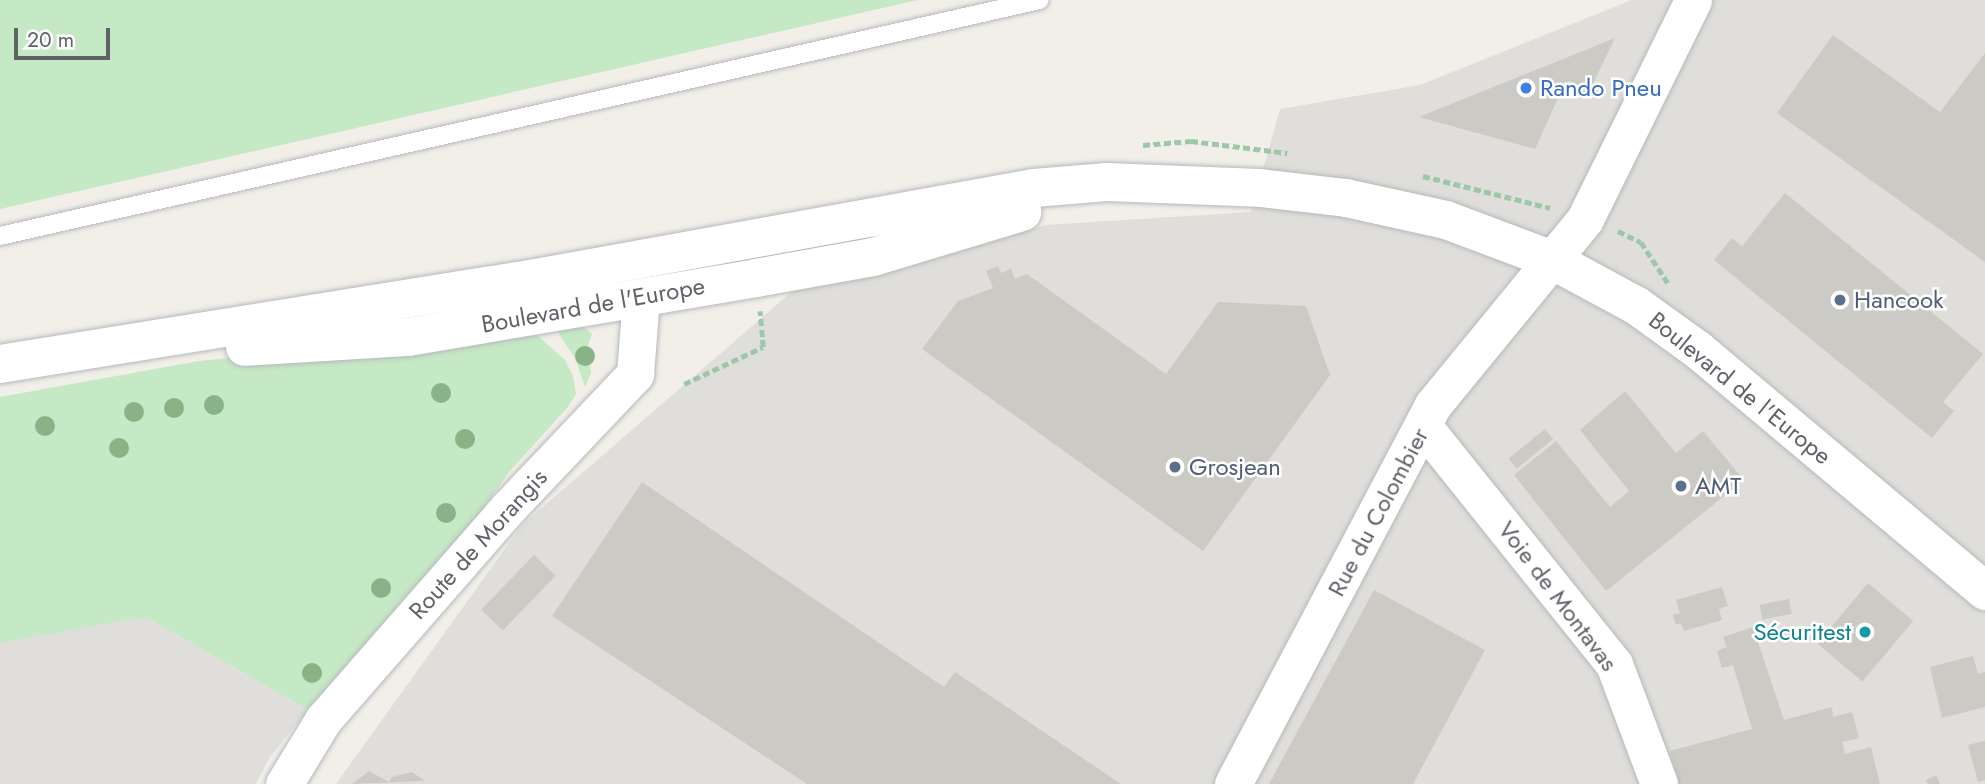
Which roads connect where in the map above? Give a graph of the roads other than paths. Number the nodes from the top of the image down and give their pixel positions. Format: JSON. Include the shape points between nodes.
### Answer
{"nodes":[{"id":1,"x":1040,"y":0,"type":"edge"},
{"id":2,"x":1693,"y":0,"type":"edge"},
{"id":3,"x":1179,"y":184,"type":"junction"},
{"id":4,"x":998,"y":195,"type":"junction"},
{"id":5,"x":0,"y":236,"type":"edge"},
{"id":6,"x":1550,"y":259,"type":"junction"},
{"id":7,"x":577,"y":270,"type":"junction"},
{"id":8,"x":641,"y":285,"type":"junction"},
{"id":9,"x":0,"y":364,"type":"edge"},
{"id":10,"x":0,"y":387,"type":"edge"},
{"id":11,"x":1424,"y":427,"type":"junction"},
{"id":12,"x":1985,"y":591,"type":"edge"},
{"id":13,"x":284,"y":784,"type":"edge"},
{"id":14,"x":1233,"y":784,"type":"edge"},
{"id":15,"x":1659,"y":784,"type":"edge"}],
"edges":[{"from":1,"to":5,"type":"lane"},
{"from":2,"to":6,"type":"street","name":"Rue du Colombier","via":[[1585,219]]},
{"from":3,"to":4,"type":"main road","name":"Boulevard de l'Europe","via":[[1107,182]]},
{"from":3,"to":6,"type":"main road","name":"Boulevard de l'Europe","via":[[1346,198],[1446,220]]},
{"from":3,"to":8,"type":"main road","name":"Boulevard de l'Europe","via":[[1045,206],[873,257]]},
{"from":4,"to":7,"type":"main road","name":"Boulevard de l'Europe"},
{"from":4,"to":8,"type":"main road"},
{"from":6,"to":11,"type":"street","name":"Rue du Colombier","via":[[1433,405]]},
{"from":6,"to":12,"type":"main road","name":"Boulevard de l'Europe","via":[[1637,306],[1698,350]]},
{"from":7,"to":8,"type":"main road"},
{"from":7,"to":9,"type":"main road","name":"Boulevard de l'Europe"},
{"from":8,"to":10,"type":"main road","name":"Boulevard de l'Europe","via":[[408,337],[235,348]]},
{"from":8,"to":13,"type":"street","name":"Route de Morangis","via":[[635,374],[508,508],[323,720]]},
{"from":11,"to":14,"type":"street","name":"Rue du Colombier"},
{"from":11,"to":15,"type":"street","name":"Voie de Montavas","via":[[1614,664]]}]}
